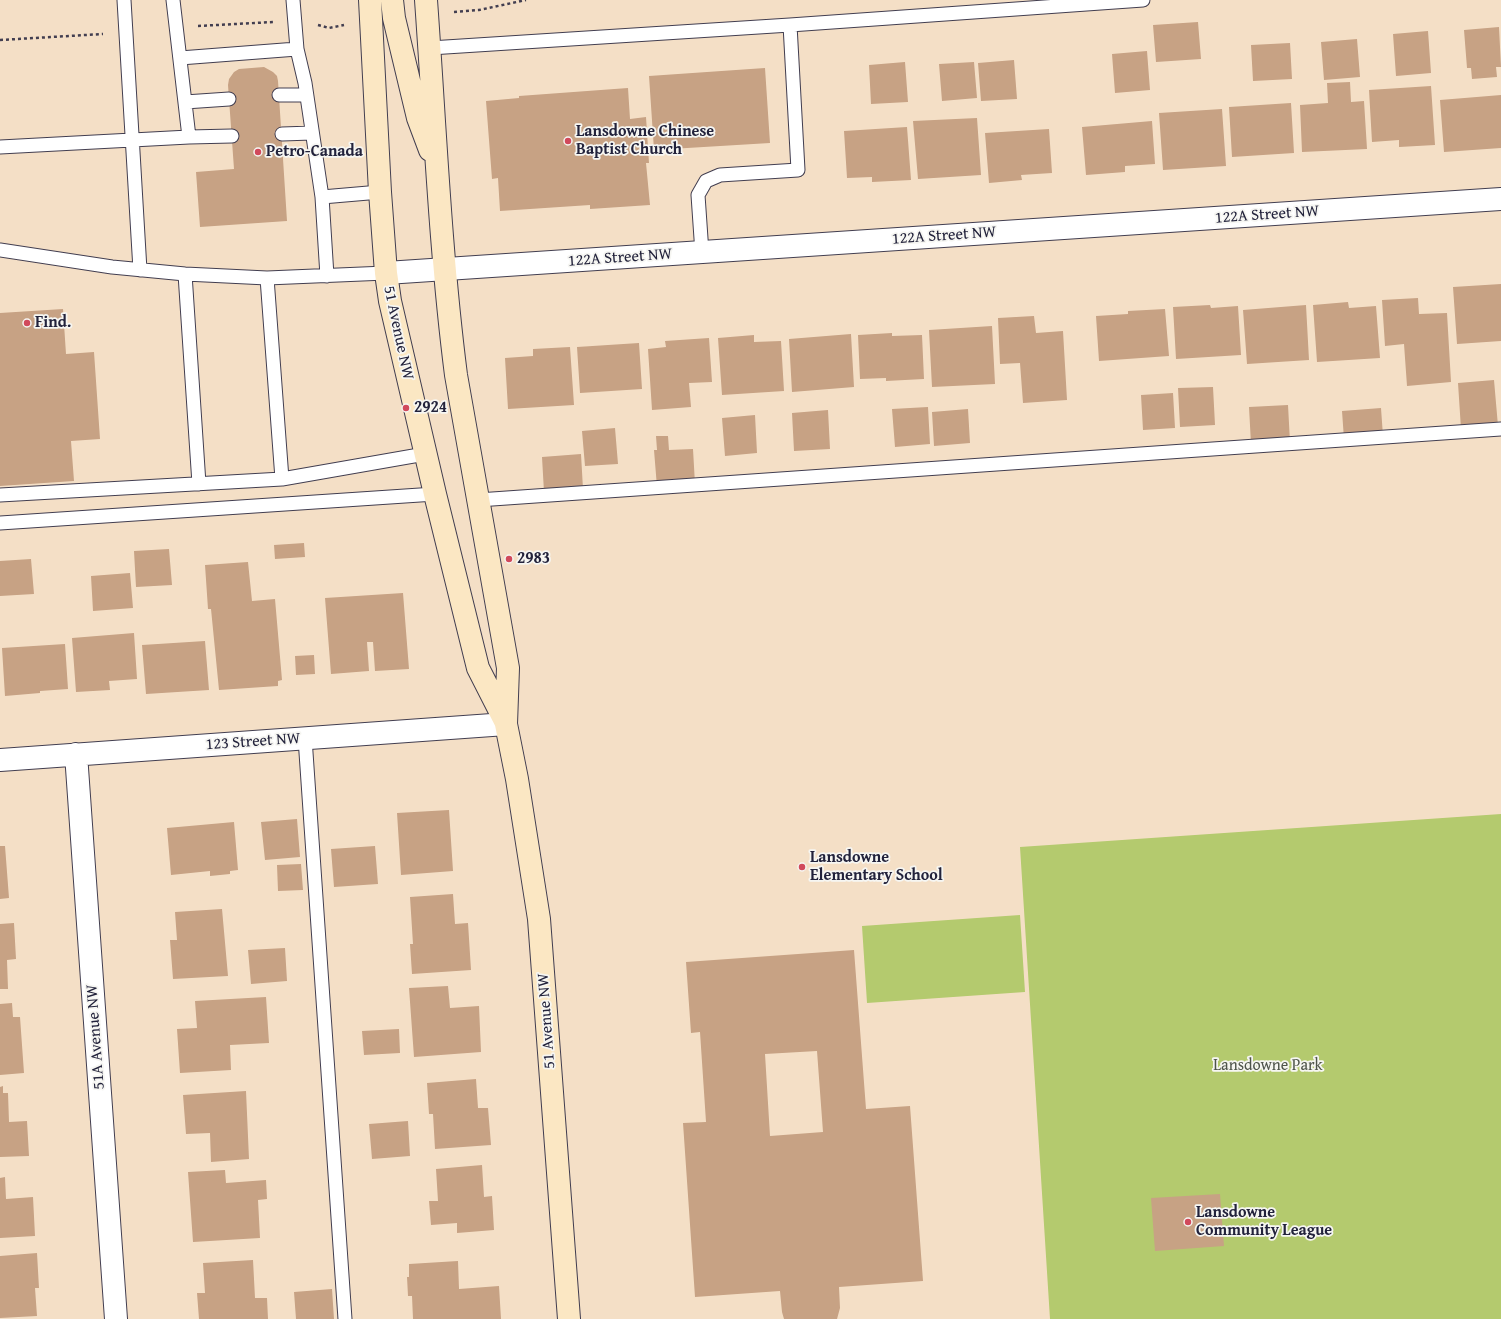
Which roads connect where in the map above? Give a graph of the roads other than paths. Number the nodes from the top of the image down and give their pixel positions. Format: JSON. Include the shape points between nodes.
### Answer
{"nodes":[{"id":1,"x":124,"y":0,"type":"edge"},
{"id":2,"x":173,"y":0,"type":"edge"},
{"id":3,"x":293,"y":0,"type":"edge"},
{"id":4,"x":392,"y":0,"type":"edge"},
{"id":5,"x":1143,"y":0,"type":"edge"},
{"id":6,"x":427,"y":7,"type":"edge"},
{"id":7,"x":370,"y":10,"type":"edge"},
{"id":8,"x":790,"y":25,"type":"junction"},
{"id":9,"x":430,"y":48,"type":"junction"},
{"id":10,"x":297,"y":49,"type":"junction"},
{"id":11,"x":180,"y":58,"type":"junction"},
{"id":12,"x":279,"y":95,"type":"dead end"},
{"id":13,"x":306,"y":95,"type":"junction"},
{"id":14,"x":229,"y":99,"type":"dead end"},
{"id":15,"x":185,"y":102,"type":"junction"},
{"id":16,"x":312,"y":133,"type":"junction"},
{"id":17,"x":282,"y":134,"type":"dead end"},
{"id":18,"x":232,"y":136,"type":"dead end"},
{"id":19,"x":189,"y":137,"type":"junction"},
{"id":20,"x":132,"y":141,"type":"junction"},
{"id":21,"x":0,"y":147,"type":"edge"},
{"id":22,"x":438,"y":172,"type":"junction"},
{"id":23,"x":380,"y":192,"type":"junction"},
{"id":24,"x":322,"y":197,"type":"junction"},
{"id":25,"x":1501,"y":199,"type":"edge"},
{"id":26,"x":0,"y":250,"type":"edge"},
{"id":27,"x":702,"y":253,"type":"junction"},
{"id":28,"x":444,"y":269,"type":"junction"},
{"id":29,"x":140,"y":270,"type":"junction"},
{"id":30,"x":386,"y":273,"type":"junction"},
{"id":31,"x":185,"y":274,"type":"junction"},
{"id":32,"x":327,"y":276,"type":"junction"},
{"id":33,"x":267,"y":278,"type":"junction"},
{"id":34,"x":1501,"y":429,"type":"edge"},
{"id":35,"x":425,"y":454,"type":"junction"},
{"id":36,"x":282,"y":479,"type":"junction"},
{"id":37,"x":200,"y":484,"type":"junction"},
{"id":38,"x":435,"y":494,"type":"junction"},
{"id":39,"x":0,"y":495,"type":"edge"},
{"id":40,"x":478,"y":500,"type":"junction"},
{"id":41,"x":0,"y":523,"type":"edge"},
{"id":42,"x":506,"y":724,"type":"junction"},
{"id":43,"x":305,"y":738,"type":"junction"},
{"id":44,"x":76,"y":754,"type":"junction"},
{"id":45,"x":0,"y":760,"type":"edge"},
{"id":46,"x":116,"y":1319,"type":"edge"},
{"id":47,"x":346,"y":1319,"type":"edge"},
{"id":48,"x":569,"y":1319,"type":"edge"}],
"edges":[{"from":1,"to":20,"type":"lane"},
{"from":2,"to":11,"type":"lane"},
{"from":3,"to":10,"type":"lane"},
{"from":4,"to":22,"type":"street","via":[[418,118]]},
{"from":5,"to":8,"type":"lane"},
{"from":6,"to":9,"type":"street","name":"51 Avenue NW"},
{"from":7,"to":23,"type":"street","name":"51 Avenue NW"},
{"from":8,"to":9,"type":"lane"},
{"from":8,"to":27,"type":"lane","via":[[798,170],[720,175],[706,181],[698,195]]},
{"from":9,"to":22,"type":"street","name":"51 Avenue NW"},
{"from":10,"to":11,"type":"lane"},
{"from":10,"to":13,"type":"lane"},
{"from":11,"to":15,"type":"lane"},
{"from":12,"to":13,"type":"lane"},
{"from":13,"to":16,"type":"lane"},
{"from":14,"to":15,"type":"lane"},
{"from":15,"to":19,"type":"lane"},
{"from":16,"to":17,"type":"lane"},
{"from":16,"to":24,"type":"lane"},
{"from":18,"to":19,"type":"lane"},
{"from":19,"to":20,"type":"lane"},
{"from":20,"to":21,"type":"lane"},
{"from":20,"to":29,"type":"lane"},
{"from":22,"to":28,"type":"street","name":"51 Avenue NW"},
{"from":23,"to":24,"type":"lane"},
{"from":23,"to":30,"type":"street","name":"51 Avenue NW"},
{"from":24,"to":32,"type":"lane"},
{"from":25,"to":27,"type":"street","name":"122A Street NW"},
{"from":26,"to":29,"type":"lane"},
{"from":27,"to":28,"type":"street","name":"122A Street NW"},
{"from":28,"to":30,"type":"street","name":"122A Street NW"},
{"from":28,"to":40,"type":"street","name":"51 Avenue NW","via":[[456,375]]},
{"from":29,"to":31,"type":"lane"},
{"from":30,"to":32,"type":"lane"},
{"from":30,"to":35,"type":"street","name":"51 Avenue NW"},
{"from":31,"to":33,"type":"lane"},
{"from":31,"to":37,"type":"lane"},
{"from":32,"to":33,"type":"lane"},
{"from":33,"to":36,"type":"lane"},
{"from":34,"to":40,"type":"lane"},
{"from":35,"to":36,"type":"lane"},
{"from":35,"to":38,"type":"street","name":"51 Avenue NW"},
{"from":36,"to":37,"type":"lane"},
{"from":37,"to":39,"type":"lane"},
{"from":38,"to":41,"type":"lane"},
{"from":38,"to":42,"type":"street","name":"51 Avenue NW","via":[[478,668]]},
{"from":40,"to":42,"type":"street","name":"51 Avenue NW","via":[[508,668]]},
{"from":42,"to":43,"type":"street","name":"123 Street NW"},
{"from":42,"to":48,"type":"street","name":"51 Avenue NW","via":[[539,919]]},
{"from":43,"to":44,"type":"street","name":"123 Street NW"},
{"from":43,"to":47,"type":"lane"},
{"from":44,"to":45,"type":"street","name":"123 Street NW"},
{"from":44,"to":46,"type":"street","name":"51A Avenue NW"}]}
